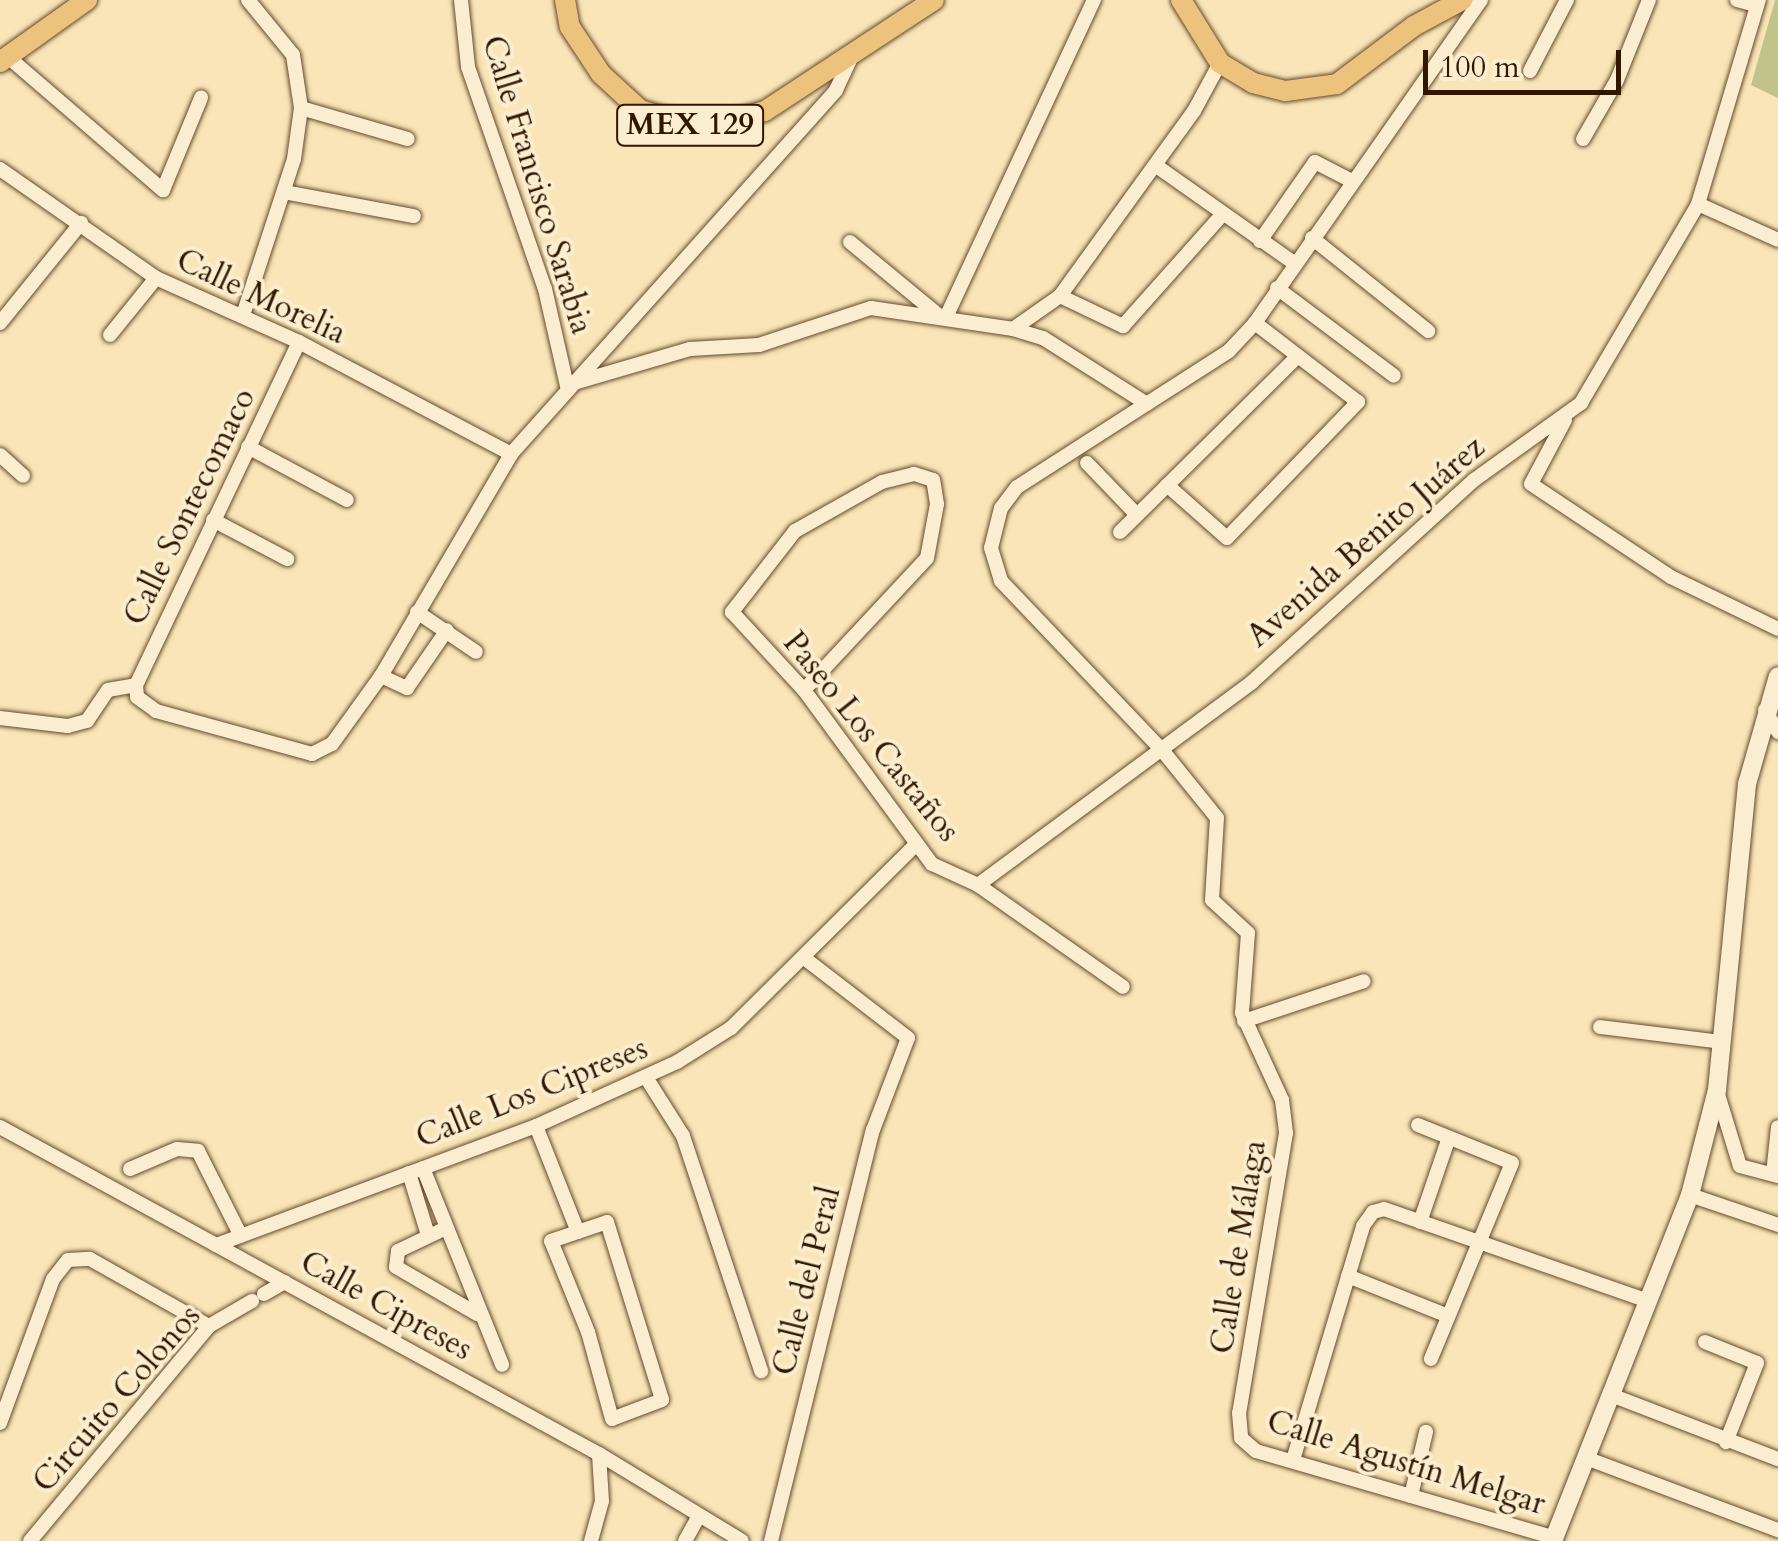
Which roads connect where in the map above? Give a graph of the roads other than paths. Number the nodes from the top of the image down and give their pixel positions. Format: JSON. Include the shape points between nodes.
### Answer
{"nodes":[{"id":1,"x":87,"y":0,"type":"edge"},
{"id":2,"x":248,"y":0,"type":"edge"},
{"id":3,"x":461,"y":0,"type":"edge"},
{"id":4,"x":566,"y":0,"type":"edge"},
{"id":5,"x":934,"y":0,"type":"edge"},
{"id":6,"x":1094,"y":0,"type":"edge"},
{"id":7,"x":1181,"y":0,"type":"edge"},
{"id":8,"x":1481,"y":0,"type":"edge"},
{"id":9,"x":1567,"y":0,"type":"edge"},
{"id":10,"x":1650,"y":0,"type":"edge"},
{"id":11,"x":1737,"y":0,"type":"edge"},
{"id":12,"x":1458,"y":1,"type":"edge"},
{"id":13,"x":1758,"y":2,"type":"edge"},
{"id":14,"x":856,"y":48,"type":"junction"},
{"id":15,"x":3,"y":59,"type":"edge"},
{"id":16,"x":1220,"y":63,"type":"junction"},
{"id":17,"x":1530,"y":71,"type":"dead end"},
{"id":18,"x":201,"y":98,"type":"dead end"},
{"id":19,"x":301,"y":108,"type":"junction"},
{"id":20,"x":408,"y":139,"type":"dead end"},
{"id":21,"x":1583,"y":140,"type":"dead end"},
{"id":22,"x":1155,"y":165,"type":"junction"},
{"id":23,"x":0,"y":170,"type":"edge"},
{"id":24,"x":1352,"y":182,"type":"junction"},
{"id":25,"x":284,"y":192,"type":"junction"},
{"id":26,"x":1698,"y":204,"type":"junction"},
{"id":27,"x":414,"y":216,"type":"dead end"},
{"id":28,"x":1221,"y":216,"type":"junction"},
{"id":29,"x":81,"y":223,"type":"junction"},
{"id":30,"x":1312,"y":238,"type":"junction"},
{"id":31,"x":1778,"y":240,"type":"edge"},
{"id":32,"x":1260,"y":241,"type":"junction"},
{"id":33,"x":850,"y":242,"type":"dead end"},
{"id":34,"x":1294,"y":262,"type":"junction"},
{"id":35,"x":156,"y":278,"type":"junction"},
{"id":36,"x":1277,"y":288,"type":"junction"},
{"id":37,"x":1060,"y":296,"type":"junction"},
{"id":38,"x":243,"y":315,"type":"junction"},
{"id":39,"x":942,"y":315,"type":"junction"},
{"id":40,"x":0,"y":323,"type":"edge"},
{"id":41,"x":1254,"y":323,"type":"junction"},
{"id":42,"x":1013,"y":329,"type":"junction"},
{"id":43,"x":1428,"y":331,"type":"dead end"},
{"id":44,"x":110,"y":335,"type":"dead end"},
{"id":45,"x":299,"y":342,"type":"junction"},
{"id":46,"x":1298,"y":356,"type":"junction"},
{"id":47,"x":1394,"y":376,"type":"dead end"},
{"id":48,"x":567,"y":386,"type":"junction"},
{"id":49,"x":1147,"y":404,"type":"junction"},
{"id":50,"x":1568,"y":416,"type":"junction"},
{"id":51,"x":248,"y":448,"type":"junction"},
{"id":52,"x":511,"y":454,"type":"junction"},
{"id":53,"x":0,"y":455,"type":"edge"},
{"id":54,"x":1086,"y":464,"type":"dead end"},
{"id":55,"x":23,"y":476,"type":"dead end"},
{"id":56,"x":1167,"y":486,"type":"junction"},
{"id":57,"x":347,"y":500,"type":"dead end"},
{"id":58,"x":1137,"y":515,"type":"junction"},
{"id":59,"x":213,"y":520,"type":"junction"},
{"id":60,"x":1120,"y":532,"type":"dead end"},
{"id":61,"x":287,"y":559,"type":"dead end"},
{"id":62,"x":417,"y":612,"type":"junction"},
{"id":63,"x":1778,"y":629,"type":"edge"},
{"id":64,"x":448,"y":630,"type":"junction"},
{"id":65,"x":476,"y":652,"type":"dead end"},
{"id":66,"x":381,"y":676,"type":"junction"},
{"id":67,"x":1778,"y":676,"type":"edge"},
{"id":68,"x":804,"y":690,"type":"junction"},
{"id":69,"x":136,"y":691,"type":"junction"},
{"id":70,"x":1764,"y":709,"type":"junction"},
{"id":71,"x":0,"y":718,"type":"edge"},
{"id":72,"x":1778,"y":732,"type":"edge"},
{"id":73,"x":1162,"y":750,"type":"junction"},
{"id":74,"x":916,"y":844,"type":"junction"},
{"id":75,"x":978,"y":885,"type":"junction"},
{"id":76,"x":804,"y":958,"type":"junction"},
{"id":77,"x":1364,"y":981,"type":"dead end"},
{"id":78,"x":1123,"y":987,"type":"dead end"},
{"id":79,"x":1244,"y":1020,"type":"junction"},
{"id":80,"x":1600,"y":1027,"type":"dead end"},
{"id":81,"x":1722,"y":1042,"type":"junction"},
{"id":82,"x":647,"y":1079,"type":"junction"},
{"id":83,"x":1717,"y":1090,"type":"junction"},
{"id":84,"x":1418,"y":1125,"type":"dead end"},
{"id":85,"x":536,"y":1126,"type":"junction"},
{"id":86,"x":0,"y":1127,"type":"edge"},
{"id":87,"x":1778,"y":1127,"type":"edge"},
{"id":88,"x":1448,"y":1140,"type":"junction"},
{"id":89,"x":130,"y":1169,"type":"dead end"},
{"id":90,"x":416,"y":1170,"type":"junction"},
{"id":91,"x":1775,"y":1175,"type":"edge"},
{"id":92,"x":1690,"y":1195,"type":"junction"},
{"id":93,"x":1420,"y":1222,"type":"junction"},
{"id":94,"x":1778,"y":1225,"type":"edge"},
{"id":95,"x":444,"y":1229,"type":"junction"},
{"id":96,"x":578,"y":1232,"type":"junction"},
{"id":97,"x":428,"y":1235,"type":"junction"},
{"id":98,"x":241,"y":1236,"type":"junction"},
{"id":99,"x":1477,"y":1242,"type":"junction"},
{"id":100,"x":216,"y":1245,"type":"junction"},
{"id":101,"x":1348,"y":1276,"type":"junction"},
{"id":102,"x":285,"y":1282,"type":"junction"},
{"id":103,"x":1648,"y":1301,"type":"junction"},
{"id":104,"x":477,"y":1314,"type":"junction"},
{"id":105,"x":1446,"y":1315,"type":"junction"},
{"id":106,"x":210,"y":1326,"type":"junction"},
{"id":107,"x":1706,"y":1342,"type":"dead end"},
{"id":108,"x":1431,"y":1358,"type":"dead end"},
{"id":109,"x":502,"y":1365,"type":"dead end"},
{"id":110,"x":761,"y":1371,"type":"dead end"},
{"id":111,"x":1611,"y":1395,"type":"junction"},
{"id":112,"x":0,"y":1423,"type":"edge"},
{"id":113,"x":1426,"y":1432,"type":"dead end"},
{"id":114,"x":1241,"y":1438,"type":"joint"},
{"id":115,"x":1726,"y":1442,"type":"junction"},
{"id":116,"x":598,"y":1454,"type":"junction"},
{"id":117,"x":1586,"y":1458,"type":"junction"},
{"id":118,"x":1778,"y":1458,"type":"edge"},
{"id":119,"x":1293,"y":1460,"type":"junction"},
{"id":120,"x":1411,"y":1496,"type":"junction"},
{"id":121,"x":699,"y":1516,"type":"junction"},
{"id":122,"x":1778,"y":1530,"type":"edge"},
{"id":123,"x":1554,"y":1539,"type":"edge"},
{"id":124,"x":30,"y":1541,"type":"edge"},
{"id":125,"x":591,"y":1541,"type":"edge"},
{"id":126,"x":685,"y":1541,"type":"edge"},
{"id":127,"x":742,"y":1541,"type":"edge"},
{"id":128,"x":771,"y":1541,"type":"edge"}],
"edges":[{"from":1,"to":15,"type":"main road"},
{"from":2,"to":19,"type":"street","via":[[293,55]]},
{"from":3,"to":48,"type":"street","name":"Calle Francisco Sarabia","via":[[468,67],[544,289]]},
{"from":4,"to":14,"type":"main road","number":"MEX 129","via":[[570,27],[601,74],[640,110],[703,128],[765,111]]},
{"from":5,"to":14,"type":"main road","number":"MEX 129"},
{"from":6,"to":39,"type":"street"},
{"from":7,"to":16,"type":"main road"},
{"from":8,"to":24,"type":"street"},
{"from":9,"to":17,"type":"street"},
{"from":10,"to":21,"type":"street"},
{"from":11,"to":13,"type":"street"},
{"from":12,"to":16,"type":"main road","via":[[1338,84],[1286,90],[1253,82]]},
{"from":13,"to":26,"type":"street","name":"Avenida Benito Juárez"},
{"from":14,"to":48,"type":"street","via":[[836,90]]},
{"from":15,"to":18,"type":"street","via":[[162,190]]},
{"from":16,"to":22,"type":"street"},
{"from":19,"to":20,"type":"street"},
{"from":19,"to":25,"type":"street"},
{"from":22,"to":28,"type":"street"},
{"from":22,"to":37,"type":"street"},
{"from":23,"to":29,"type":"street","name":"Calle Morelia"},
{"from":24,"to":30,"type":"street"},
{"from":24,"to":32,"type":"street","via":[[1316,162]]},
{"from":25,"to":27,"type":"street"},
{"from":25,"to":38,"type":"street"},
{"from":26,"to":31,"type":"street"},
{"from":26,"to":50,"type":"street","name":"Avenida Benito Juárez"},
{"from":28,"to":32,"type":"street"},
{"from":28,"to":37,"type":"street","via":[[1123,326]]},
{"from":29,"to":35,"type":"street","name":"Calle Morelia"},
{"from":29,"to":40,"type":"street"},
{"from":30,"to":34,"type":"street"},
{"from":30,"to":43,"type":"street"},
{"from":32,"to":34,"type":"street"},
{"from":33,"to":39,"type":"street"},
{"from":34,"to":36,"type":"street"},
{"from":35,"to":38,"type":"street","name":"Calle Morelia"},
{"from":35,"to":44,"type":"street"},
{"from":36,"to":41,"type":"street"},
{"from":36,"to":47,"type":"street"},
{"from":37,"to":42,"type":"street"},
{"from":38,"to":45,"type":"street","name":"Calle Morelia"},
{"from":39,"to":42,"type":"street"},
{"from":39,"to":48,"type":"street","via":[[870,308],[758,345],[690,349]]},
{"from":41,"to":46,"type":"street"},
{"from":41,"to":49,"type":"street","via":[[1229,351]]},
{"from":42,"to":49,"type":"street","via":[[1043,338]]},
{"from":45,"to":51,"type":"street","name":"Calle Sontecomaco"},
{"from":45,"to":52,"type":"street","name":"Calle Morelia"},
{"from":46,"to":56,"type":"street"},
{"from":46,"to":56,"type":"street","via":[[1358,402],[1226,538]]},
{"from":48,"to":52,"type":"street"},
{"from":49,"to":73,"type":"street","via":[[1016,487],[1001,508],[991,548],[1000,581]]},
{"from":50,"to":63,"type":"street","via":[[1531,484],[1672,577]]},
{"from":50,"to":73,"type":"street","name":"Avenida Benito Juárez","via":[[1474,480],[1252,682]]},
{"from":51,"to":57,"type":"street"},
{"from":51,"to":59,"type":"street","name":"Calle Sontecomaco"},
{"from":52,"to":62,"type":"street"},
{"from":53,"to":55,"type":"street"},
{"from":54,"to":58,"type":"street"},
{"from":56,"to":58,"type":"street"},
{"from":58,"to":60,"type":"street"},
{"from":59,"to":61,"type":"street"},
{"from":59,"to":69,"type":"street","name":"Calle Sontecomaco"},
{"from":62,"to":64,"type":"street"},
{"from":62,"to":66,"type":"street"},
{"from":64,"to":65,"type":"street"},
{"from":64,"to":66,"type":"street","via":[[408,688]]},
{"from":66,"to":69,"type":"street","via":[[323,751],[312,754],[156,711]]},
{"from":67,"to":70,"type":"main road"},
{"from":68,"to":68,"type":"street","name":"Paseo Los Castaños","via":[[927,558],[937,504],[933,480],[914,474],[882,482],[795,530],[732,612]]},
{"from":68,"to":74,"type":"street","name":"Paseo Los Castaños"},
{"from":69,"to":71,"type":"street","via":[[108,690],[87,720],[68,726]]},
{"from":70,"to":72,"type":"street"},
{"from":70,"to":81,"type":"main road","via":[[1746,784]]},
{"from":73,"to":75,"type":"street","name":"Avenida Benito Juárez"},
{"from":73,"to":79,"type":"street","name":"Calle de Málaga","via":[[1217,818],[1212,900],[1248,933]]},
{"from":74,"to":75,"type":"street","name":"Paseo Los Castaños","via":[[932,864]]},
{"from":74,"to":76,"type":"street","name":"Calle Los Cipreses"},
{"from":75,"to":78,"type":"street","name":"Paseo Los Castaños"},
{"from":76,"to":82,"type":"street","name":"Calle Los Cipreses","via":[[731,1028]]},
{"from":76,"to":128,"type":"street","name":"Calle del Peral","via":[[908,1038],[873,1130]]},
{"from":77,"to":79,"type":"street"},
{"from":79,"to":114,"type":"street","name":"Calle de Málaga","via":[[1282,1100],[1286,1132],[1238,1413]]},
{"from":80,"to":81,"type":"street"},
{"from":81,"to":83,"type":"main road"},
{"from":82,"to":85,"type":"street","name":"Calle Los Cipreses"},
{"from":82,"to":110,"type":"street","via":[[683,1136]]},
{"from":83,"to":91,"type":"street","via":[[1740,1166]]},
{"from":83,"to":92,"type":"main road"},
{"from":84,"to":88,"type":"street"},
{"from":85,"to":90,"type":"street","name":"Calle Los Cipreses"},
{"from":85,"to":96,"type":"street"},
{"from":86,"to":100,"type":"street","name":"Calle Cipreses"},
{"from":87,"to":91,"type":"street"},
{"from":88,"to":93,"type":"street"},
{"from":88,"to":99,"type":"street","via":[[1512,1163]]},
{"from":89,"to":98,"type":"street","via":[[177,1148],[198,1152]]},
{"from":90,"to":95,"type":"street"},
{"from":90,"to":97,"type":"street"},
{"from":90,"to":98,"type":"street","name":"Calle Los Cipreses"},
{"from":92,"to":94,"type":"street"},
{"from":92,"to":103,"type":"main road"},
{"from":93,"to":99,"type":"street"},
{"from":93,"to":101,"type":"street","via":[[1384,1209],[1363,1226]]},
{"from":95,"to":97,"type":"street"},
{"from":95,"to":104,"type":"street"},
{"from":96,"to":96,"type":"street","via":[[607,1222],[662,1400],[612,1419],[588,1332],[551,1241]]},
{"from":97,"to":104,"type":"street","via":[[398,1251],[396,1267]]},
{"from":98,"to":100,"type":"street","name":"Calle Los Cipreses"},
{"from":99,"to":103,"type":"street"},
{"from":99,"to":105,"type":"street"},
{"from":100,"to":102,"type":"street","name":"Calle Cipreses"},
{"from":101,"to":105,"type":"street"},
{"from":101,"to":119,"type":"street"},
{"from":102,"to":106,"type":"street","name":"Circuito Colonos"},
{"from":102,"to":116,"type":"street","name":"Calle Cipreses"},
{"from":103,"to":111,"type":"main road"},
{"from":104,"to":109,"type":"street"},
{"from":105,"to":108,"type":"street"},
{"from":106,"to":112,"type":"street","via":[[90,1258],[68,1260],[53,1279]]},
{"from":106,"to":124,"type":"street","name":"Circuito Colonos"},
{"from":107,"to":115,"type":"street","via":[[1757,1363]]},
{"from":111,"to":115,"type":"street"},
{"from":111,"to":117,"type":"main road"},
{"from":113,"to":120,"type":"street"},
{"from":114,"to":119,"type":"street","name":"Calle Agustín Melgar","via":[[1256,1451]]},
{"from":115,"to":118,"type":"street"},
{"from":116,"to":121,"type":"street","name":"Calle Cipreses"},
{"from":116,"to":125,"type":"street","via":[[602,1501]]},
{"from":117,"to":122,"type":"street"},
{"from":117,"to":123,"type":"main road"},
{"from":119,"to":120,"type":"street","name":"Calle Agustín Melgar"},
{"from":120,"to":123,"type":"street","name":"Calle Agustín Melgar"},
{"from":121,"to":126,"type":"street"},
{"from":121,"to":127,"type":"street","name":"Calle Cipreses"}]}
